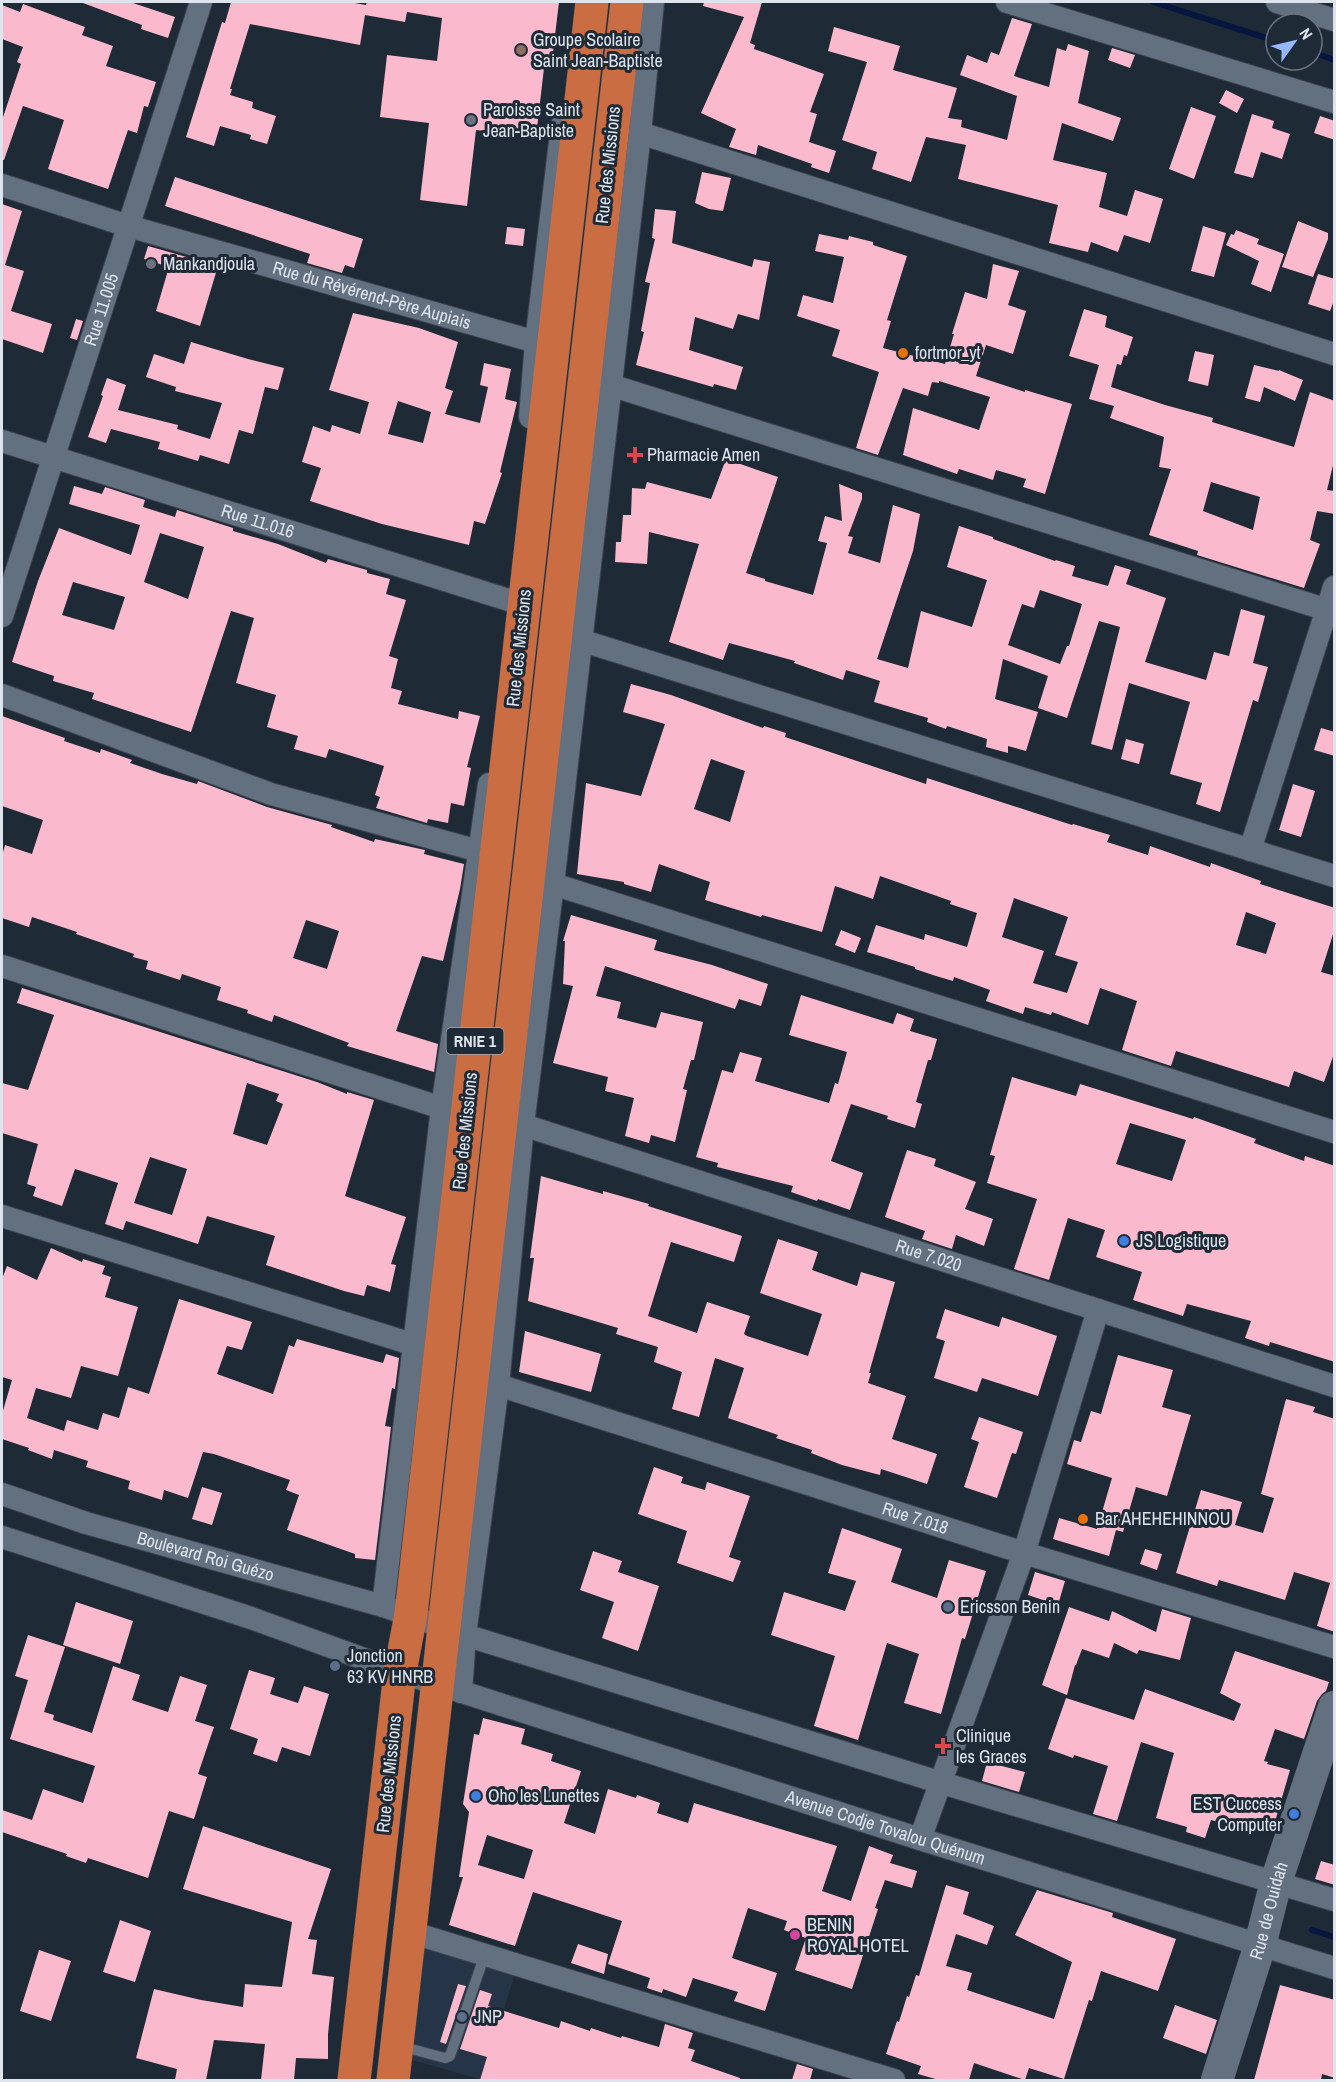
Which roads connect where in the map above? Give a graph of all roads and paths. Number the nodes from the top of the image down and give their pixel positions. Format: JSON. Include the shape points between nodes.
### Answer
{"nodes":[{"id":1,"x":201,"y":2,"type":"edge"},
{"id":2,"x":577,"y":2,"type":"edge"},
{"id":3,"x":592,"y":2,"type":"edge"},
{"id":4,"x":627,"y":2,"type":"edge"},
{"id":5,"x":653,"y":2,"type":"edge"},
{"id":6,"x":1007,"y":2,"type":"edge"},
{"id":7,"x":1277,"y":2,"type":"edge"},
{"id":8,"x":1323,"y":12,"type":"edge"},
{"id":9,"x":1335,"y":102,"type":"edge"},
{"id":10,"x":640,"y":133,"type":"junction"},
{"id":11,"x":2,"y":185,"type":"edge"},
{"id":12,"x":129,"y":226,"type":"junction"},
{"id":13,"x":536,"y":342,"type":"junction"},
{"id":14,"x":1335,"y":354,"type":"edge"},
{"id":15,"x":610,"y":385,"type":"junction"},
{"id":16,"x":2,"y":441,"type":"edge"},
{"id":17,"x":53,"y":457,"type":"junction"},
{"id":18,"x":1335,"y":587,"type":"edge"},
{"id":19,"x":515,"y":602,"type":"junction"},
{"id":20,"x":1331,"y":611,"type":"edge"},
{"id":21,"x":2,"y":616,"type":"edge"},
{"id":22,"x":580,"y":640,"type":"junction"},
{"id":23,"x":2,"y":695,"type":"edge"},
{"id":24,"x":1250,"y":850,"type":"junction"},
{"id":25,"x":479,"y":851,"type":"junction"},
{"id":26,"x":1335,"y":876,"type":"edge"},
{"id":27,"x":553,"y":884,"type":"junction"},
{"id":28,"x":2,"y":966,"type":"edge"},
{"id":29,"x":442,"y":1108,"type":"junction"},
{"id":30,"x":523,"y":1125,"type":"junction"},
{"id":31,"x":1335,"y":1132,"type":"edge"},
{"id":32,"x":2,"y":1216,"type":"edge"},
{"id":33,"x":1098,"y":1310,"type":"junction"},
{"id":34,"x":415,"y":1345,"type":"junction"},
{"id":35,"x":498,"y":1385,"type":"junction"},
{"id":36,"x":1335,"y":1386,"type":"edge"},
{"id":37,"x":2,"y":1494,"type":"edge"},
{"id":38,"x":2,"y":1537,"type":"edge"},
{"id":39,"x":1024,"y":1553,"type":"junction"},
{"id":40,"x":397,"y":1610,"type":"junction"},
{"id":41,"x":455,"y":1631,"type":"junction"},
{"id":42,"x":1335,"y":1647,"type":"edge"},
{"id":43,"x":400,"y":1672,"type":"junction"},
{"id":44,"x":449,"y":1688,"type":"junction"},
{"id":45,"x":1335,"y":1707,"type":"edge"},
{"id":46,"x":942,"y":1783,"type":"junction"},
{"id":47,"x":921,"y":1839,"type":"junction"},
{"id":48,"x":1276,"y":1882,"type":"junction"},
{"id":49,"x":1335,"y":1900,"type":"edge"},
{"id":50,"x":410,"y":1932,"type":"junction"},
{"id":51,"x":1260,"y":1944,"type":"junction"},
{"id":52,"x":485,"y":1954,"type":"junction"},
{"id":53,"x":1335,"y":1968,"type":"edge"},
{"id":54,"x":397,"y":2045,"type":"junction"},
{"id":55,"x":354,"y":2080,"type":"edge"},
{"id":56,"x":393,"y":2080,"type":"edge"},
{"id":57,"x":894,"y":2080,"type":"edge"},
{"id":58,"x":1217,"y":2080,"type":"edge"}],
"edges":[{"from":1,"to":12,"type":"street","name":"Rue 11.005"},
{"from":2,"to":13,"type":"street"},
{"from":3,"to":40,"type":"highway","name":"Rue des Missions","number":"RNIE 1"},
{"from":4,"to":41,"type":"highway","name":"Rue des Missions","number":"RNIE 1"},
{"from":5,"to":10,"type":"street"},
{"from":6,"to":9,"type":"street"},
{"from":7,"to":8,"type":"street"},
{"from":10,"to":14,"type":"street"},
{"from":10,"to":15,"type":"street"},
{"from":11,"to":12,"type":"street","name":"Rue du Révérend-Père Aupiais"},
{"from":12,"to":13,"type":"street","name":"Rue du Révérend-Père Aupiais"},
{"from":12,"to":17,"type":"street","name":"Rue 11.005"},
{"from":13,"to":19,"type":"street"},
{"from":15,"to":20,"type":"street"},
{"from":15,"to":22,"type":"street"},
{"from":16,"to":17,"type":"street","name":"Rue 11.016"},
{"from":17,"to":19,"type":"street","name":"Rue 11.016"},
{"from":17,"to":21,"type":"street","name":"Rue 11.005"},
{"from":18,"to":20,"type":"street"},
{"from":19,"to":25,"type":"street"},
{"from":20,"to":24,"type":"street"},
{"from":22,"to":24,"type":"street"},
{"from":22,"to":27,"type":"street"},
{"from":23,"to":25,"type":"street","via":[[271,794]]},
{"from":24,"to":26,"type":"street"},
{"from":25,"to":29,"type":"street"},
{"from":27,"to":30,"type":"street"},
{"from":27,"to":31,"type":"street"},
{"from":28,"to":29,"type":"street"},
{"from":29,"to":34,"type":"street"},
{"from":30,"to":33,"type":"street","name":"Rue 7.020"},
{"from":30,"to":35,"type":"street"},
{"from":32,"to":34,"type":"street"},
{"from":33,"to":36,"type":"street","name":"Rue 7.020"},
{"from":33,"to":39,"type":"street"},
{"from":34,"to":40,"type":"street"},
{"from":35,"to":39,"type":"street","name":"Rue 7.018"},
{"from":35,"to":41,"type":"street"},
{"from":37,"to":40,"type":"street","name":"Boulevard Roi Guézo","via":[[86,1523]]},
{"from":38,"to":43,"type":"street","via":[[251,1618]]},
{"from":39,"to":42,"type":"street","name":"Rue 7.018"},
{"from":39,"to":46,"type":"street"},
{"from":40,"to":41,"type":"street","name":"Boulevard Roi Guézo"},
{"from":40,"to":43,"type":"highway","name":"Rue des Missions","number":"RNIE 1"},
{"from":41,"to":44,"type":"highway","name":"Rue des Missions","number":"RNIE 1"},
{"from":41,"to":46,"type":"street"},
{"from":43,"to":44,"type":"street","name":"Avenue Codje Tovalou Quénum"},
{"from":43,"to":55,"type":"highway","name":"Rue des Missions","number":"RNIE 1"},
{"from":44,"to":47,"type":"street","name":"Avenue Codje Tovalou Quénum"},
{"from":44,"to":50,"type":"highway","name":"Rue des Missions","number":"RNIE 1"},
{"from":45,"to":48,"type":"main road","name":"Rue de Ouidah"},
{"from":46,"to":47,"type":"street"},
{"from":46,"to":48,"type":"street"},
{"from":47,"to":51,"type":"street","name":"Avenue Codje Tovalou Quénum"},
{"from":48,"to":49,"type":"street"},
{"from":48,"to":51,"type":"main road","name":"Rue de Ouidah"},
{"from":50,"to":52,"type":"street"},
{"from":50,"to":54,"type":"highway","name":"Rue des Missions","number":"RNIE 1"},
{"from":51,"to":53,"type":"street","name":"Avenue Codje Tovalou Quénum"},
{"from":51,"to":58,"type":"main road","name":"Rue de Ouidah"},
{"from":52,"to":54,"type":"lane","via":[[450,2056]]},
{"from":52,"to":57,"type":"street"},
{"from":54,"to":56,"type":"highway","name":"Rue des Missions","number":"RNIE 1"}]}
